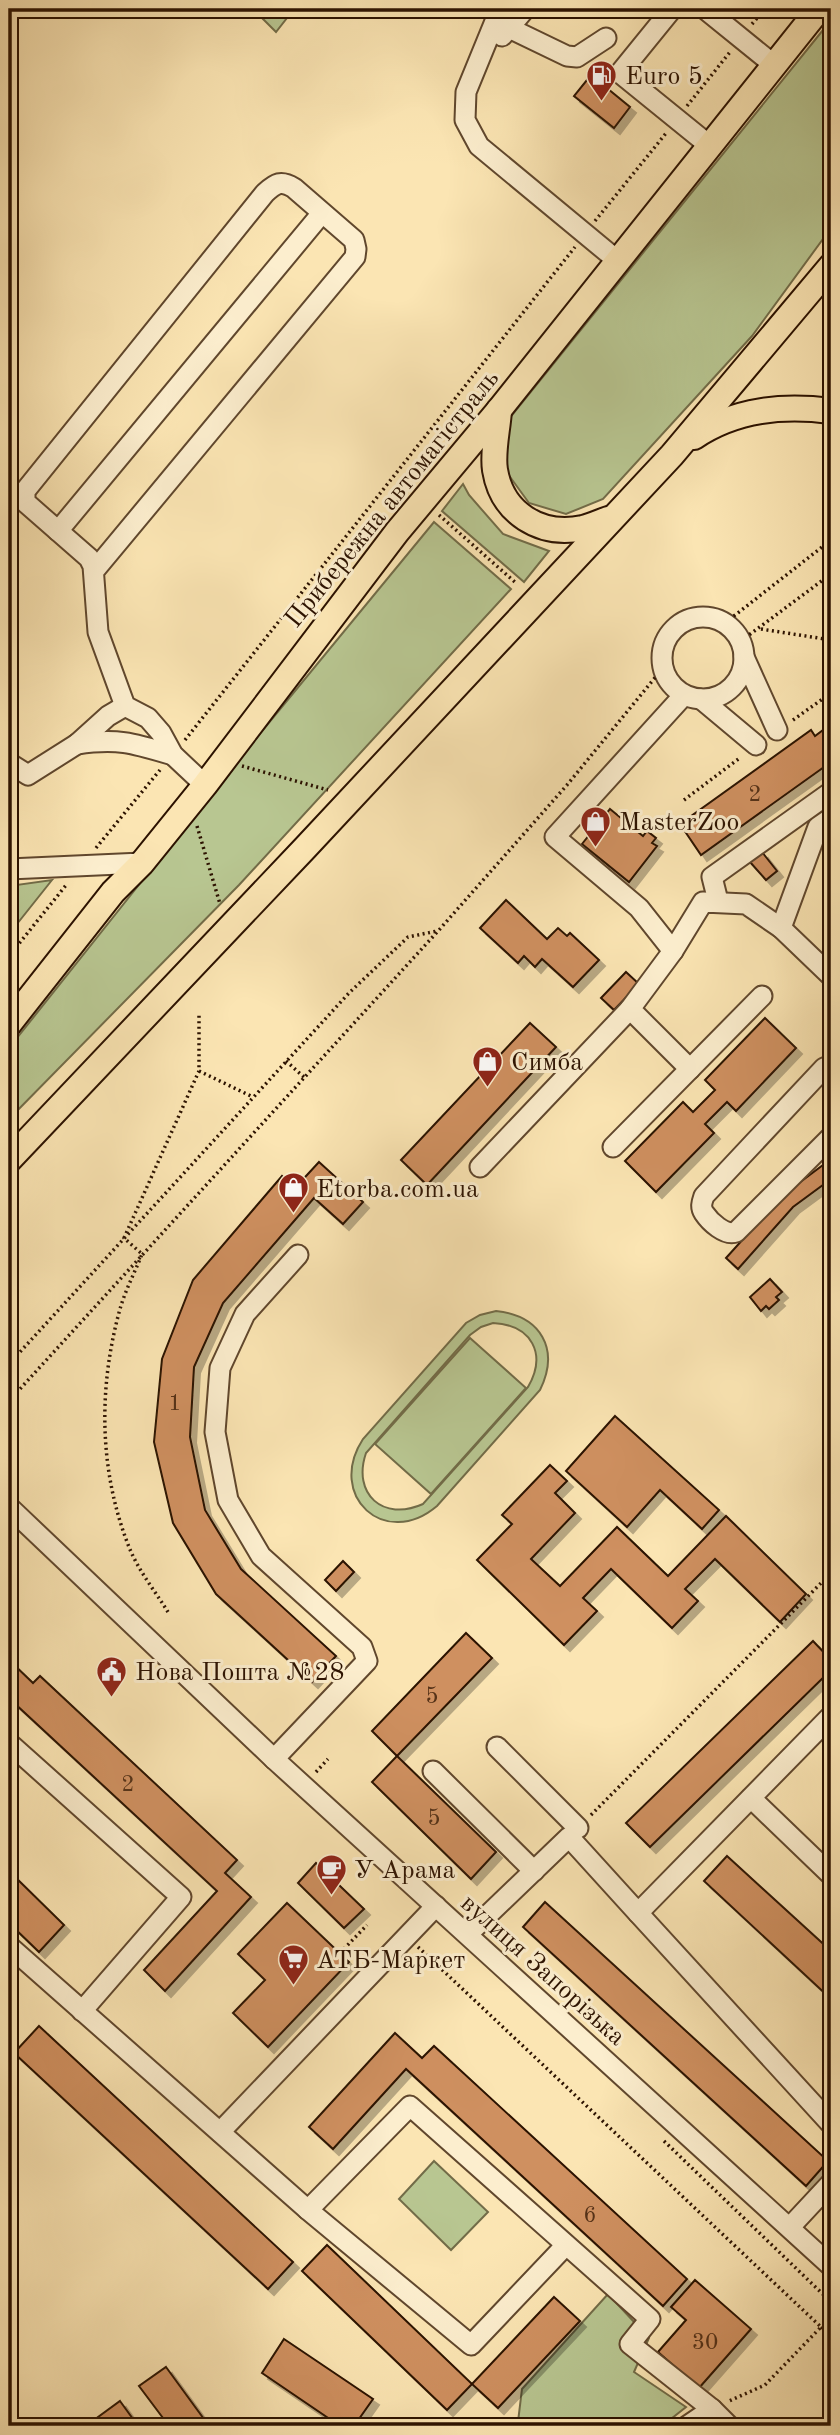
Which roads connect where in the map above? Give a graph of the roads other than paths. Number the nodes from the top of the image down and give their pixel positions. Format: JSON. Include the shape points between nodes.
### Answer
{"nodes":[{"id":1,"x":500,"y":9,"type":"edge"},
{"id":2,"x":526,"y":9,"type":"edge"},
{"id":3,"x":672,"y":9,"type":"edge"},
{"id":4,"x":705,"y":9,"type":"edge"},
{"id":5,"x":819,"y":15,"type":"edge"},
{"id":6,"x":509,"y":29,"type":"junction"},
{"id":7,"x":606,"y":38,"type":"dead end"},
{"id":8,"x":774,"y":65,"type":"junction"},
{"id":9,"x":475,"y":69,"type":"junction"},
{"id":10,"x":710,"y":146,"type":"junction"},
{"id":11,"x":323,"y":213,"type":"junction"},
{"id":12,"x":618,"y":261,"type":"junction"},
{"id":13,"x":831,"y":266,"type":"edge"},
{"id":14,"x":499,"y":410,"type":"junction"},
{"id":15,"x":831,"y":411,"type":"edge"},
{"id":16,"x":672,"y":455,"type":"junction"},
{"id":17,"x":612,"y":517,"type":"junction"},
{"id":18,"x":58,"y":531,"type":"junction"},
{"id":19,"x":94,"y":571,"type":"junction"},
{"id":20,"x":743,"y":649,"type":"junction"},
{"id":21,"x":692,"y":697,"type":"junction"},
{"id":22,"x":125,"y":706,"type":"junction"},
{"id":23,"x":777,"y":730,"type":"dead end"},
{"id":24,"x":77,"y":744,"type":"junction"},
{"id":25,"x":756,"y":745,"type":"dead end"},
{"id":26,"x":173,"y":755,"type":"junction"},
{"id":27,"x":9,"y":764,"type":"edge"},
{"id":28,"x":28,"y":775,"type":"junction"},
{"id":29,"x":9,"y":783,"type":"edge"},
{"id":30,"x":205,"y":785,"type":"junction"},
{"id":31,"x":831,"y":792,"type":"edge"},
{"id":32,"x":831,"y":818,"type":"edge"},
{"id":33,"x":142,"y":863,"type":"junction"},
{"id":34,"x":9,"y":869,"type":"edge"},
{"id":35,"x":718,"y":901,"type":"junction"},
{"id":36,"x":781,"y":928,"type":"junction"},
{"id":37,"x":673,"y":951,"type":"junction"},
{"id":38,"x":831,"y":976,"type":"edge"},
{"id":39,"x":762,"y":996,"type":"dead end"},
{"id":40,"x":629,"y":1009,"type":"junction"},
{"id":41,"x":9,"y":1024,"type":"edge"},
{"id":42,"x":831,"y":1065,"type":"edge"},
{"id":43,"x":690,"y":1069,"type":"junction"},
{"id":44,"x":831,"y":1137,"type":"edge"},
{"id":45,"x":613,"y":1147,"type":"dead end"},
{"id":46,"x":9,"y":1160,"type":"edge"},
{"id":47,"x":480,"y":1167,"type":"dead end"},
{"id":48,"x":298,"y":1255,"type":"dead end"},
{"id":49,"x":9,"y":1507,"type":"edge"},
{"id":50,"x":831,"y":1716,"type":"edge"},
{"id":51,"x":9,"y":1743,"type":"edge"},
{"id":52,"x":497,"y":1747,"type":"dead end"},
{"id":53,"x":274,"y":1759,"type":"junction"},
{"id":54,"x":433,"y":1770,"type":"dead end"},
{"id":55,"x":751,"y":1798,"type":"junction"},
{"id":56,"x":578,"y":1828,"type":"road end"},
{"id":57,"x":534,"y":1871,"type":"junction"},
{"id":58,"x":831,"y":1875,"type":"edge"},
{"id":59,"x":436,"y":1906,"type":"junction"},
{"id":60,"x":638,"y":1913,"type":"junction"},
{"id":61,"x":468,"y":1934,"type":"junction"},
{"id":62,"x":9,"y":1946,"type":"edge"},
{"id":63,"x":82,"y":2011,"type":"junction"},
{"id":64,"x":831,"y":2124,"type":"edge"},
{"id":65,"x":220,"y":2132,"type":"junction"},
{"id":66,"x":831,"y":2183,"type":"edge"},
{"id":67,"x":308,"y":2210,"type":"junction"},
{"id":68,"x":790,"y":2227,"type":"junction"},
{"id":69,"x":566,"y":2245,"type":"junction"},
{"id":70,"x":831,"y":2266,"type":"edge"},
{"id":71,"x":712,"y":2409,"type":"junction"},
{"id":72,"x":687,"y":2426,"type":"edge"},
{"id":73,"x":729,"y":2426,"type":"edge"}],
"edges":[{"from":1,"to":9,"type":"street"},
{"from":2,"to":6,"type":"street"},
{"from":3,"to":10,"type":"street","via":[[620,72]]},
{"from":4,"to":8,"type":"street"},
{"from":5,"to":8,"type":"main road","name":"Прибережна автомагістраль"},
{"from":6,"to":7,"type":"street","via":[[577,57]]},
{"from":6,"to":9,"type":"street"},
{"from":8,"to":10,"type":"main road","name":"Прибережна автомагістраль"},
{"from":9,"to":12,"type":"street","via":[[466,92],[465,120],[479,146]]},
{"from":10,"to":12,"type":"main road","name":"Прибережна автомагістраль"},
{"from":11,"to":18,"type":"street"},
{"from":11,"to":18,"type":"street","via":[[284,182],[265,193],[25,491],[25,502]]},
{"from":11,"to":19,"type":"street","via":[[354,240],[355,257]]},
{"from":12,"to":14,"type":"main road","name":"Прибережна автомагістраль"},
{"from":13,"to":16,"type":"main road"},
{"from":14,"to":17,"type":"main road","via":[[494,468],[505,502],[535,524],[552,529],[582,528]]},
{"from":14,"to":30,"type":"main road","name":"Прибережна автомагістраль","via":[[397,532]]},
{"from":15,"to":16,"type":"main road","via":[[784,407],[752,412],[723,421]]},
{"from":16,"to":17,"type":"main road"},
{"from":17,"to":46,"type":"main road"},
{"from":18,"to":19,"type":"street","via":[[89,558]]},
{"from":19,"to":22,"type":"street","via":[[99,632]]},
{"from":20,"to":21,"type":"street","via":[[741,673],[732,687],[718,696]]},
{"from":20,"to":21,"type":"street","via":[[734,631],[712,618],[686,620],[675,628],[664,646],[663,668],[671,684]]},
{"from":20,"to":23,"type":"street"},
{"from":21,"to":25,"type":"street"},
{"from":21,"to":37,"type":"street","via":[[555,837],[639,908]]},
{"from":22,"to":24,"type":"street"},
{"from":22,"to":26,"type":"street","via":[[148,718]]},
{"from":24,"to":26,"type":"street","via":[[135,743]]},
{"from":24,"to":28,"type":"street"},
{"from":26,"to":30,"type":"street"},
{"from":27,"to":28,"type":"street"},
{"from":28,"to":29,"type":"street"},
{"from":30,"to":33,"type":"main road","name":"Прибережна автомагістраль"},
{"from":31,"to":35,"type":"street","via":[[712,877]]},
{"from":32,"to":36,"type":"street","via":[[818,827]]},
{"from":33,"to":34,"type":"street"},
{"from":33,"to":41,"type":"main road","name":"Прибережна автомагістраль","via":[[113,892]]},
{"from":35,"to":36,"type":"street","via":[[746,904]]},
{"from":35,"to":37,"type":"street","via":[[703,902]]},
{"from":36,"to":38,"type":"street"},
{"from":37,"to":40,"type":"street"},
{"from":39,"to":43,"type":"street"},
{"from":40,"to":43,"type":"street"},
{"from":40,"to":47,"type":"street"},
{"from":42,"to":44,"type":"street","via":[[704,1196],[703,1212],[723,1232],[736,1232]]},
{"from":43,"to":45,"type":"street"},
{"from":48,"to":53,"type":"street","via":[[245,1314],[220,1368],[215,1432],[228,1500],[261,1556],[362,1647],[367,1661]]},
{"from":49,"to":53,"type":"street","name":"вулиця Запорізька"},
{"from":50,"to":55,"type":"street"},
{"from":51,"to":63,"type":"street","via":[[181,1897]]},
{"from":52,"to":56,"type":"street"},
{"from":53,"to":59,"type":"street","name":"вулиця Запорізька"},
{"from":54,"to":57,"type":"street"},
{"from":55,"to":58,"type":"street"},
{"from":55,"to":60,"type":"street"},
{"from":57,"to":60,"type":"street","via":[[569,1837]]},
{"from":57,"to":61,"type":"street"},
{"from":59,"to":61,"type":"street","name":"вулиця Запорізька"},
{"from":59,"to":65,"type":"street"},
{"from":60,"to":64,"type":"street"},
{"from":61,"to":68,"type":"street","name":"вулиця Запорізька"},
{"from":62,"to":63,"type":"street"},
{"from":63,"to":65,"type":"street"},
{"from":65,"to":67,"type":"street"},
{"from":66,"to":68,"type":"street"},
{"from":67,"to":69,"type":"street","via":[[471,2345]]},
{"from":67,"to":69,"type":"street","via":[[410,2106]]},
{"from":68,"to":70,"type":"street","name":"вулиця Запорізька"},
{"from":69,"to":71,"type":"street","via":[[650,2319],[630,2344]]},
{"from":71,"to":72,"type":"street"},
{"from":71,"to":73,"type":"street"}]}
